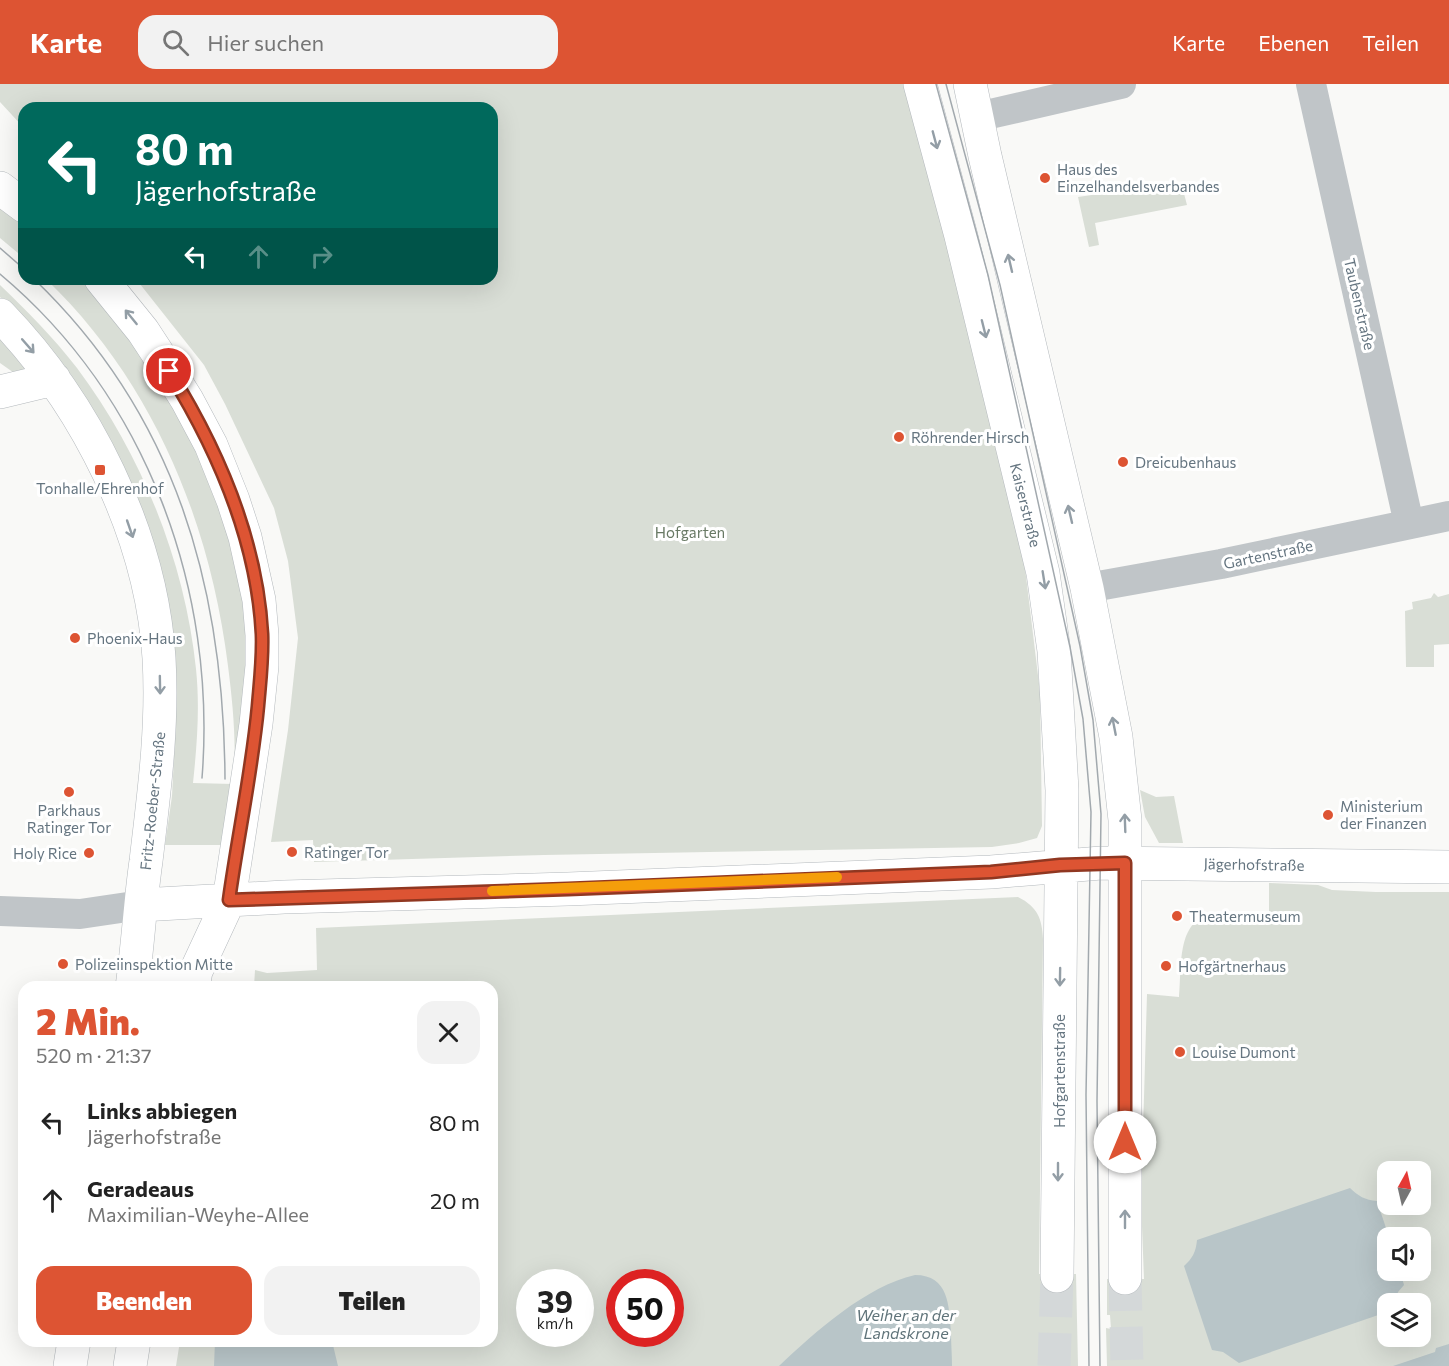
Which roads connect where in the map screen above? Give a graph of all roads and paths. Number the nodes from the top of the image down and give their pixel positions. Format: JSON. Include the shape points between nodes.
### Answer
{"nodes":[{"id":1,"x":920,"y":84,"type":"edge"},
{"id":2,"x":970,"y":84,"type":"edge"},
{"id":3,"x":1121,"y":84,"type":"edge"},
{"id":4,"x":1311,"y":84,"type":"edge"},
{"id":5,"x":977,"y":117,"type":"junction"},
{"id":6,"x":0,"y":173,"type":"edge"},
{"id":7,"x":18,"y":186,"type":"edge"},
{"id":8,"x":0,"y":188,"type":"edge"},
{"id":9,"x":18,"y":202,"type":"edge"},
{"id":10,"x":106,"y":285,"type":"edge"},
{"id":11,"x":0,"y":315,"type":"edge"},
{"id":12,"x":54,"y":379,"type":"junction"},
{"id":13,"x":0,"y":392,"type":"edge"},
{"id":14,"x":1449,"y":516,"type":"edge"},
{"id":15,"x":1409,"y":524,"type":"junction"},
{"id":16,"x":1087,"y":588,"type":"junction"},
{"id":17,"x":1125,"y":863,"type":"junction"},
{"id":18,"x":1060,"y":865,"type":"junction"},
{"id":19,"x":1449,"y":867,"type":"edge"},
{"id":20,"x":229,"y":900,"type":"junction"},
{"id":21,"x":141,"y":906,"type":"junction"},
{"id":22,"x":0,"y":911,"type":"edge"},
{"id":23,"x":135,"y":981,"type":"edge"},
{"id":24,"x":143,"y":981,"type":"edge"},
{"id":25,"x":175,"y":981,"type":"edge"},
{"id":26,"x":194,"y":981,"type":"edge"},
{"id":27,"x":1057,"y":1276,"type":"tunnel mouth"},
{"id":28,"x":1125,"y":1278,"type":"tunnel mouth"},
{"id":29,"x":73,"y":1347,"type":"edge"},
{"id":30,"x":133,"y":1347,"type":"edge"},
{"id":31,"x":70,"y":1366,"type":"edge"},
{"id":32,"x":130,"y":1366,"type":"edge"}],
"edges":[{"from":1,"to":18,"type":"main road","name":"Kaiserstraße","one_way":true,"via":[[1043,573],[1058,709]]},
{"from":2,"to":5,"type":"main road"},
{"from":3,"to":5,"type":"street"},
{"from":4,"to":15,"type":"street","name":"Taubenstraße"},
{"from":16,"to":5,"type":"main road","one_way":true},
{"from":6,"to":7,"type":"main road"},
{"from":8,"to":9,"type":"main road"},
{"from":20,"to":10,"type":"main road","one_way":true,"via":[[262,666],[254,572],[211,445],[148,340]]},
{"from":11,"to":12,"type":"main road","name":"Fritz-Roeber-Straße","one_way":true},
{"from":12,"to":13,"type":"main road"},
{"from":12,"to":21,"type":"main road","name":"Fritz-Roeber-Straße","one_way":true,"via":[[95,443],[120,499],[152,605],[159,656],[160,739]]},
{"from":14,"to":15,"type":"street","name":"Gartenstraße"},
{"from":15,"to":16,"type":"street","name":"Gartenstraße"},
{"from":17,"to":16,"type":"main road","one_way":true,"via":[[1125,820],[1116,737]]},
{"from":17,"to":18,"type":"main road","name":"Jägerhofstraße"},
{"from":17,"to":19,"type":"main road","name":"Jägerhofstraße"},
{"from":28,"to":17,"type":"main road","one_way":true},
{"from":18,"to":20,"type":"main road","name":"Jägerhofstraße","via":[[991,872]]},
{"from":18,"to":27,"type":"main road","name":"Hofgartenstraße","one_way":true},
{"from":20,"to":21,"type":"main road","name":"Jägerhofstraße"},
{"from":20,"to":26,"type":"main road"},
{"from":21,"to":22,"type":"street","via":[[80,914]]},
{"from":21,"to":23,"type":"main road","name":"Fritz-Roeber-Straße"},
{"from":24,"to":25,"type":"main road","via":[[156,976]]},
{"from":29,"to":31,"type":"main road"},
{"from":30,"to":32,"type":"main road"}]}
